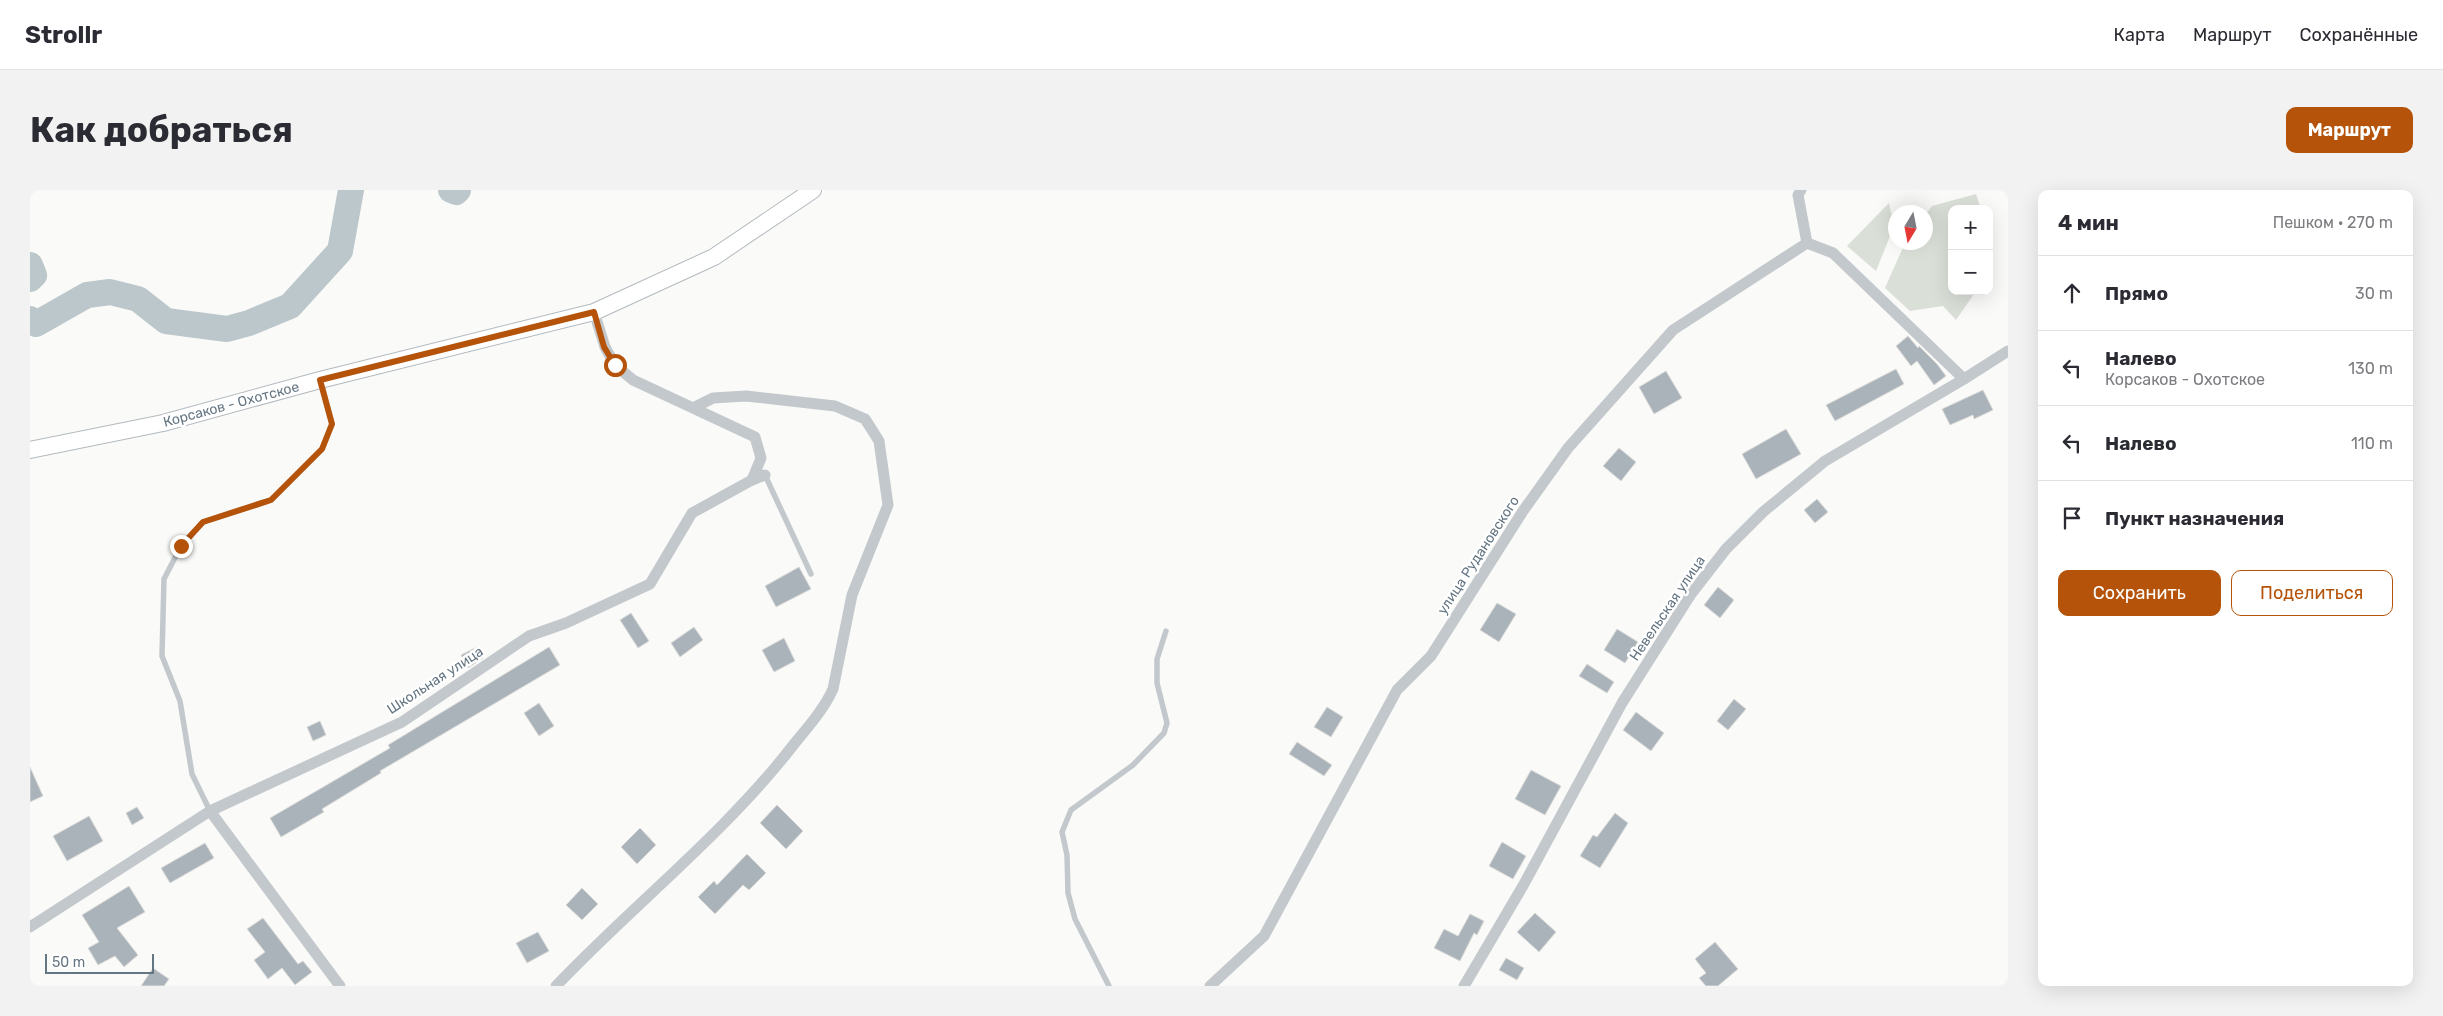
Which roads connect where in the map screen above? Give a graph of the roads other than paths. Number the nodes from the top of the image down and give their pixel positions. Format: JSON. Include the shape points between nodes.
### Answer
{"nodes":[{"id":1,"x":813,"y":190,"type":"edge"},
{"id":2,"x":1801,"y":190,"type":"edge"},
{"id":3,"x":1808,"y":243,"type":"junction"},
{"id":4,"x":594,"y":312,"type":"junction"},
{"id":5,"x":2008,"y":351,"type":"edge"},
{"id":6,"x":320,"y":380,"type":"junction"},
{"id":7,"x":1964,"y":380,"type":"junction"},
{"id":8,"x":695,"y":407,"type":"junction"},
{"id":9,"x":30,"y":450,"type":"edge"},
{"id":10,"x":765,"y":475,"type":"joint"},
{"id":11,"x":752,"y":480,"type":"junction"},
{"id":12,"x":811,"y":574,"type":"dead end"},
{"id":13,"x":1166,"y":631,"type":"dead end"},
{"id":14,"x":210,"y":811,"type":"junction"},
{"id":15,"x":30,"y":927,"type":"edge"},
{"id":16,"x":340,"y":986,"type":"edge"},
{"id":17,"x":556,"y":986,"type":"edge"},
{"id":18,"x":1109,"y":986,"type":"edge"},
{"id":19,"x":1210,"y":986,"type":"edge"},
{"id":20,"x":1464,"y":986,"type":"edge"}],
"edges":[{"from":1,"to":4,"type":"street","name":"Корсаков - Охотское","via":[[714,257]]},
{"from":2,"to":3,"type":"street","via":[[1798,195]]},
{"from":3,"to":7,"type":"street","via":[[1833,253]]},
{"from":3,"to":19,"type":"street","name":"улица Рудановского","via":[[1673,330],[1568,448],[1523,511],[1431,656],[1397,690],[1264,936]]},
{"from":4,"to":6,"type":"street","name":"Корсаков - Охотское"},
{"from":4,"to":8,"type":"street","via":[[604,347],[615,365],[634,380]]},
{"from":5,"to":7,"type":"street","name":"Невельская улица"},
{"from":6,"to":9,"type":"street","name":"Корсаков - Охотское","via":[[162,423]]},
{"from":6,"to":14,"type":"lane","via":[[332,424],[322,449],[271,500],[203,522],[181,546],[164,580],[162,656],[180,701],[192,774]]},
{"from":7,"to":20,"type":"street","name":"Невельская улица","via":[[1825,461],[1762,512],[1726,549],[1691,594],[1622,703],[1524,884]]},
{"from":8,"to":11,"type":"street","via":[[755,436],[761,458]]},
{"from":8,"to":17,"type":"street","via":[[713,398],[746,396],[835,406],[865,419],[879,441],[888,505],[852,595],[833,689],[827,703],[775,768],[734,812]]},
{"from":10,"to":11,"type":"street","name":"Школьная улица"},
{"from":10,"to":12,"type":"lane"},
{"from":11,"to":14,"type":"street","name":"Школьная улица","via":[[692,513],[650,584],[566,623],[529,636],[402,722]]},
{"from":13,"to":18,"type":"lane","via":[[1157,659],[1157,683],[1167,724],[1164,734],[1133,765],[1071,810],[1062,832],[1067,855],[1068,893],[1075,919]]},
{"from":14,"to":15,"type":"street","name":"Школьная улица"},
{"from":14,"to":16,"type":"street"}]}
